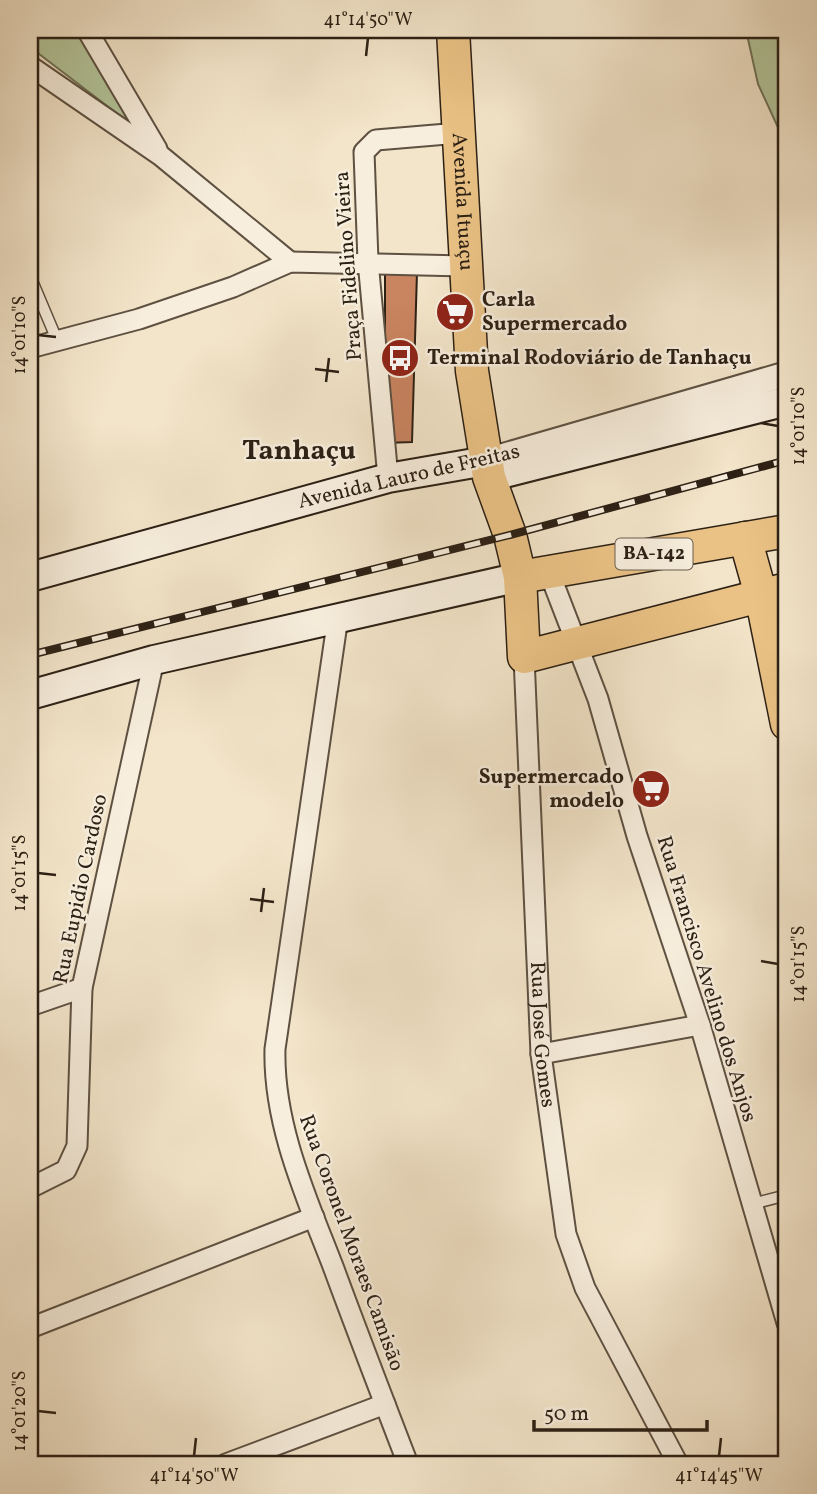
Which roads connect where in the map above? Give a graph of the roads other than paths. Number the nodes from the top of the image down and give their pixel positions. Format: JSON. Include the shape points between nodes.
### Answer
{"nodes":[{"id":1,"x":87,"y":30,"type":"edge"},
{"id":2,"x":453,"y":30,"type":"edge"},
{"id":3,"x":30,"y":66,"type":"edge"},
{"id":4,"x":459,"y":133,"type":"junction"},
{"id":5,"x":161,"y":156,"type":"junction"},
{"id":6,"x":368,"y":261,"type":"junction"},
{"id":7,"x":290,"y":262,"type":"junction"},
{"id":8,"x":465,"y":266,"type":"junction"},
{"id":9,"x":30,"y":276,"type":"edge"},
{"id":10,"x":57,"y":340,"type":"junction"},
{"id":11,"x":30,"y":348,"type":"edge"},
{"id":12,"x":787,"y":374,"type":"edge"},
{"id":13,"x":787,"y":401,"type":"edge"},
{"id":14,"x":488,"y":469,"type":"junction"},
{"id":15,"x":388,"y":478,"type":"junction"},
{"id":16,"x":787,"y":531,"type":"edge"},
{"id":17,"x":745,"y":538,"type":"junction"},
{"id":18,"x":535,"y":575,"type":"junction"},
{"id":19,"x":30,"y":578,"type":"edge"},
{"id":20,"x":774,"y":592,"type":"edge"},
{"id":21,"x":338,"y":617,"type":"junction"},
{"id":22,"x":576,"y":643,"type":"junction"},
{"id":23,"x":524,"y":657,"type":"junction"},
{"id":24,"x":154,"y":660,"type":"junction"},
{"id":25,"x":30,"y":695,"type":"edge"},
{"id":26,"x":787,"y":724,"type":"edge"},
{"id":27,"x":82,"y":988,"type":"junction"},
{"id":28,"x":30,"y":1006,"type":"edge"},
{"id":29,"x":700,"y":1025,"type":"junction"},
{"id":30,"x":541,"y":1054,"type":"junction"},
{"id":31,"x":30,"y":1188,"type":"edge"},
{"id":32,"x":787,"y":1195,"type":"edge"},
{"id":33,"x":751,"y":1204,"type":"junction"},
{"id":34,"x":314,"y":1217,"type":"junction"},
{"id":35,"x":787,"y":1323,"type":"edge"},
{"id":36,"x":30,"y":1328,"type":"edge"},
{"id":37,"x":385,"y":1404,"type":"junction"},
{"id":38,"x":226,"y":1464,"type":"edge"},
{"id":39,"x":408,"y":1464,"type":"edge"},
{"id":40,"x":678,"y":1464,"type":"edge"}],
"edges":[{"from":1,"to":5,"type":"street"},
{"from":2,"to":4,"type":"main road","name":"Avenida Ituaçu"},
{"from":3,"to":5,"type":"street"},
{"from":4,"to":6,"type":"street","name":"Praça Fidelino Vieira","via":[[376,141],[367,146]]},
{"from":4,"to":8,"type":"main road","name":"Avenida Ituaçu"},
{"from":5,"to":7,"type":"street"},
{"from":6,"to":7,"type":"street"},
{"from":6,"to":8,"type":"street"},
{"from":6,"to":15,"type":"street","name":"Praça Fidelino Vieira"},
{"from":7,"to":10,"type":"street","via":[[233,288]]},
{"from":8,"to":14,"type":"main road","name":"Avenida Ituaçu","via":[[472,372]]},
{"from":9,"to":10,"type":"lane"},
{"from":10,"to":11,"type":"street"},
{"from":12,"to":14,"type":"street","name":"Avenida Lauro de Freitas"},
{"from":13,"to":14,"type":"main road","name":"Avenida Lauro de Freitas"},
{"from":14,"to":15,"type":"main road","name":"Avenida Lauro de Freitas"},
{"from":14,"to":18,"type":"main road","name":"Avenida Ituaçu","via":[[510,534]]},
{"from":15,"to":19,"type":"main road","name":"Avenida Lauro de Freitas"},
{"from":16,"to":17,"type":"main road","number":"BA-142"},
{"from":17,"to":18,"type":"main road","number":"BA-142"},
{"from":17,"to":20,"type":"main road"},
{"from":18,"to":21,"type":"main road"},
{"from":18,"to":22,"type":"street","name":"Rua Francisco Avelino dos Anjos"},
{"from":18,"to":23,"type":"main road","name":"Rua José Gomes"},
{"from":20,"to":22,"type":"main road"},
{"from":20,"to":26,"type":"main road"},
{"from":21,"to":24,"type":"main road"},
{"from":21,"to":34,"type":"street","name":"Rua Coronel Moraes Camisão","via":[[275,1061],[278,1109]]},
{"from":22,"to":23,"type":"main road"},
{"from":22,"to":29,"type":"street","name":"Rua Francisco Avelino dos Anjos"},
{"from":23,"to":30,"type":"street","name":"Rua José Gomes"},
{"from":24,"to":25,"type":"main road"},
{"from":24,"to":27,"type":"street","name":"Rua Eupidio Cardoso"},
{"from":27,"to":28,"type":"street"},
{"from":27,"to":31,"type":"street","name":"Rua Eupidio Cardoso","via":[[77,1146],[66,1170]]},
{"from":29,"to":30,"type":"street"},
{"from":29,"to":33,"type":"street","name":"Rua Francisco Avelino dos Anjos"},
{"from":30,"to":40,"type":"street","name":"Rua José Gomes","via":[[566,1234],[585,1288]]},
{"from":32,"to":33,"type":"lane"},
{"from":33,"to":35,"type":"street","name":"Rua Francisco Avelino dos Anjos"},
{"from":34,"to":36,"type":"street"},
{"from":34,"to":37,"type":"street","name":"Rua Coronel Moraes Camisão"},
{"from":37,"to":38,"type":"street"},
{"from":37,"to":39,"type":"street","name":"Rua Coronel Moraes Camisão"}]}
